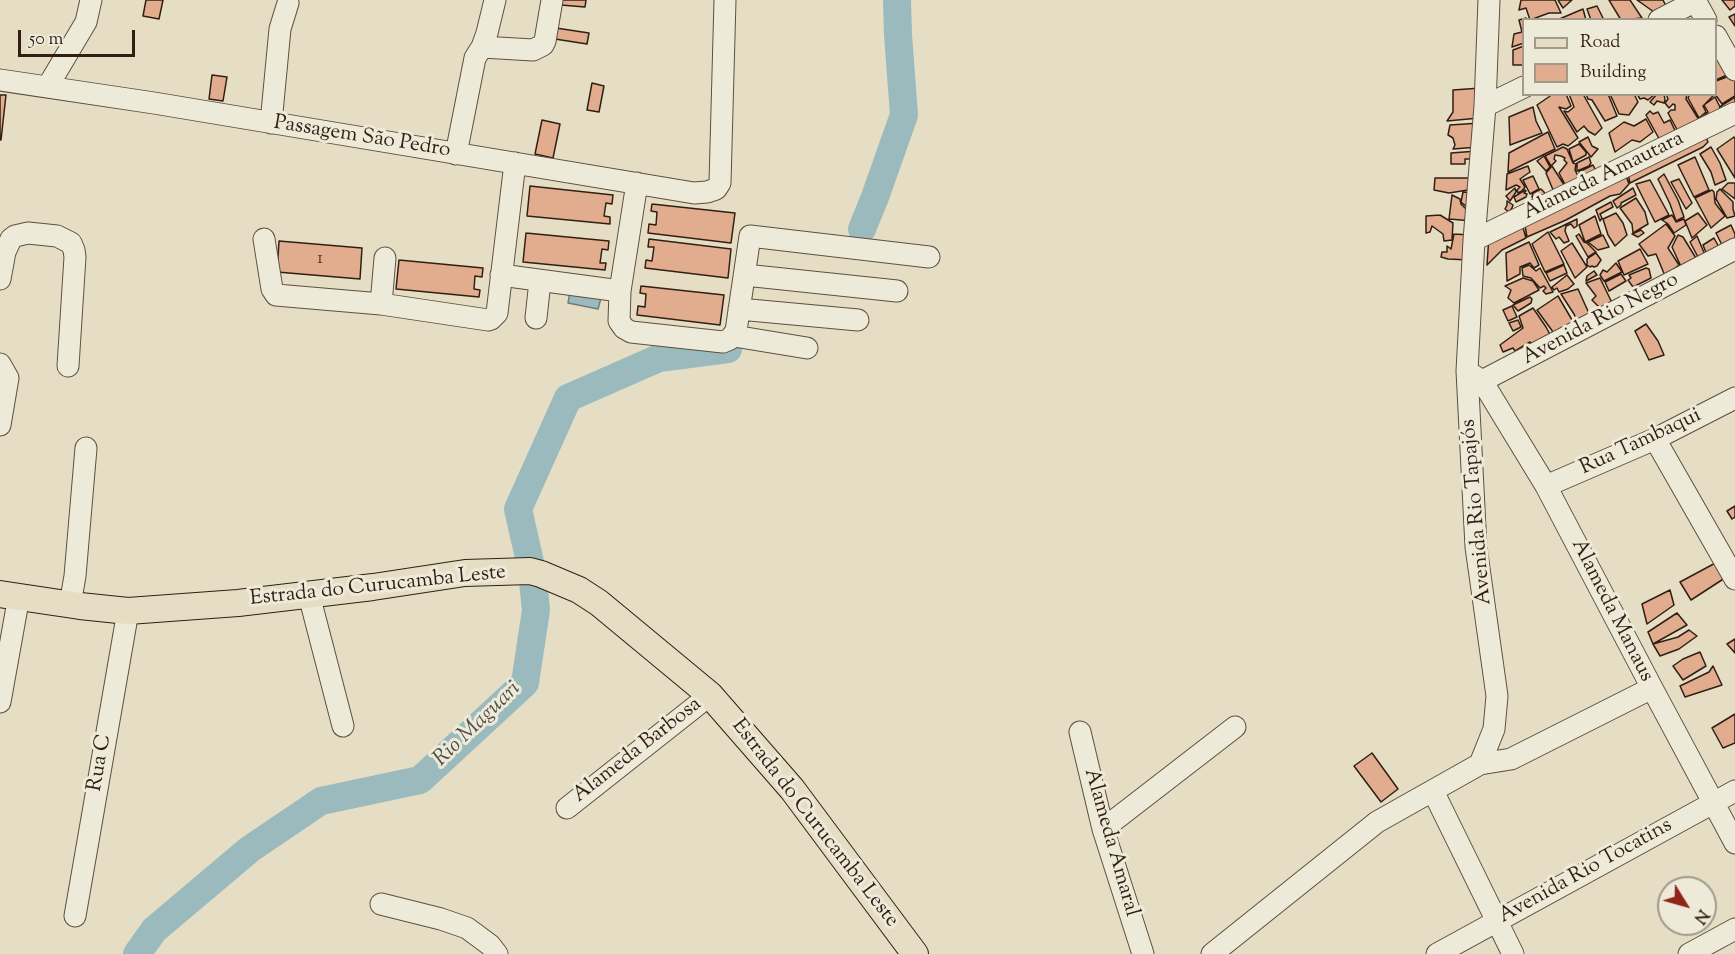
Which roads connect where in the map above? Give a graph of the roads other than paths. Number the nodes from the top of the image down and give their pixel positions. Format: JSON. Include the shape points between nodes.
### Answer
{"nodes":[{"id":1,"x":91,"y":0,"type":"edge"},
{"id":2,"x":495,"y":0,"type":"edge"},
{"id":3,"x":552,"y":0,"type":"edge"},
{"id":4,"x":725,"y":0,"type":"edge"},
{"id":5,"x":1489,"y":0,"type":"edge"},
{"id":6,"x":1696,"y":0,"type":"edge"},
{"id":7,"x":288,"y":3,"type":"dead end"},
{"id":8,"x":1663,"y":18,"type":"edge"},
{"id":9,"x":1705,"y":18,"type":"edge"},
{"id":10,"x":1717,"y":38,"type":"edge"},
{"id":11,"x":482,"y":47,"type":"junction"},
{"id":12,"x":1735,"y":70,"type":"edge"},
{"id":13,"x":0,"y":80,"type":"edge"},
{"id":14,"x":48,"y":86,"type":"junction"},
{"id":15,"x":1522,"y":88,"type":"edge"},
{"id":16,"x":1485,"y":106,"type":"junction"},
{"id":17,"x":1735,"y":113,"type":"edge"},
{"id":18,"x":271,"y":123,"type":"junction"},
{"id":19,"x":456,"y":154,"type":"junction"},
{"id":20,"x":515,"y":163,"type":"junction"},
{"id":21,"x":637,"y":183,"type":"junction"},
{"id":22,"x":264,"y":239,"type":"dead end"},
{"id":23,"x":1474,"y":240,"type":"junction"},
{"id":24,"x":1735,"y":249,"type":"edge"},
{"id":25,"x":929,"y":257,"type":"dead end"},
{"id":26,"x":385,"y":258,"type":"dead end"},
{"id":27,"x":501,"y":275,"type":"junction"},
{"id":28,"x":745,"y":275,"type":"junction"},
{"id":29,"x":0,"y":279,"type":"edge"},
{"id":30,"x":540,"y":281,"type":"junction"},
{"id":31,"x":620,"y":291,"type":"junction"},
{"id":32,"x":897,"y":291,"type":"dead end"},
{"id":33,"x":381,"y":304,"type":"junction"},
{"id":34,"x":740,"y":309,"type":"junction"},
{"id":35,"x":536,"y":318,"type":"dead end"},
{"id":36,"x":858,"y":320,"type":"dead end"},
{"id":37,"x":734,"y":336,"type":"junction"},
{"id":38,"x":807,"y":348,"type":"dead end"},
{"id":39,"x":0,"y":364,"type":"edge"},
{"id":40,"x":68,"y":366,"type":"dead end"},
{"id":41,"x":1475,"y":376,"type":"junction"},
{"id":42,"x":1735,"y":398,"type":"edge"},
{"id":43,"x":0,"y":425,"type":"edge"},
{"id":44,"x":1655,"y":439,"type":"junction"},
{"id":45,"x":86,"y":448,"type":"dead end"},
{"id":46,"x":1546,"y":486,"type":"junction"},
{"id":47,"x":1735,"y":579,"type":"edge"},
{"id":48,"x":9,"y":595,"type":"edge"},
{"id":49,"x":309,"y":595,"type":"junction"},
{"id":50,"x":70,"y":605,"type":"junction"},
{"id":51,"x":128,"y":611,"type":"junction"},
{"id":52,"x":1652,"y":688,"type":"junction"},
{"id":53,"x":710,"y":695,"type":"junction"},
{"id":54,"x":0,"y":702,"type":"edge"},
{"id":55,"x":343,"y":726,"type":"dead end"},
{"id":56,"x":1235,"y":727,"type":"dead end"},
{"id":57,"x":1080,"y":732,"type":"dead end"},
{"id":58,"x":1480,"y":764,"type":"junction"},
{"id":59,"x":1433,"y":791,"type":"junction"},
{"id":60,"x":1735,"y":791,"type":"edge"},
{"id":61,"x":1713,"y":802,"type":"junction"},
{"id":62,"x":567,"y":808,"type":"dead end"},
{"id":63,"x":1103,"y":829,"type":"junction"},
{"id":64,"x":1735,"y":843,"type":"edge"},
{"id":65,"x":381,"y":904,"type":"dead end"},
{"id":66,"x":75,"y":916,"type":"dead end"},
{"id":67,"x":1496,"y":922,"type":"junction"},
{"id":68,"x":1735,"y":929,"type":"edge"},
{"id":69,"x":497,"y":954,"type":"edge"},
{"id":70,"x":915,"y":954,"type":"edge"},
{"id":71,"x":1143,"y":954,"type":"edge"},
{"id":72,"x":1212,"y":954,"type":"edge"},
{"id":73,"x":1437,"y":954,"type":"edge"},
{"id":74,"x":1514,"y":954,"type":"edge"},
{"id":75,"x":1689,"y":954,"type":"edge"}],
"edges":[{"from":1,"to":14,"type":"street","via":[[86,22]]},
{"from":2,"to":11,"type":"street"},
{"from":3,"to":11,"type":"street","via":[[543,45],[533,50]]},
{"from":4,"to":21,"type":"street","name":"Passagem São Pedro","via":[[720,183],[716,189],[694,193]]},
{"from":5,"to":16,"type":"street","name":"Avenida Rio Tapajós"},
{"from":6,"to":8,"type":"street"},
{"from":6,"to":9,"type":"street"},
{"from":7,"to":18,"type":"street","via":[[280,29]]},
{"from":10,"to":12,"type":"street"},
{"from":11,"to":19,"type":"street","via":[[475,58]]},
{"from":13,"to":14,"type":"street","name":"Passagem São Pedro"},
{"from":14,"to":18,"type":"street","name":"Passagem São Pedro"},
{"from":15,"to":16,"type":"street"},
{"from":16,"to":23,"type":"street","name":"Avenida Rio Tapajós"},
{"from":17,"to":23,"type":"street","name":"Alameda Amautara"},
{"from":18,"to":19,"type":"street","name":"Passagem São Pedro"},
{"from":19,"to":20,"type":"street","name":"Passagem São Pedro"},
{"from":20,"to":21,"type":"street","name":"Passagem São Pedro"},
{"from":20,"to":27,"type":"street"},
{"from":21,"to":31,"type":"street"},
{"from":22,"to":33,"type":"street","via":[[276,295]]},
{"from":23,"to":41,"type":"street","name":"Avenida Rio Tapajós"},
{"from":24,"to":41,"type":"street","name":"Avenida Rio Negro"},
{"from":25,"to":28,"type":"street","via":[[750,236]]},
{"from":26,"to":33,"type":"street"},
{"from":27,"to":30,"type":"street"},
{"from":27,"to":33,"type":"street","via":[[497,313],[491,319]]},
{"from":28,"to":32,"type":"street"},
{"from":28,"to":34,"type":"street"},
{"from":29,"to":40,"type":"street","via":[[5,252],[15,236],[57,236],[70,243],[75,257]]},
{"from":30,"to":31,"type":"street"},
{"from":30,"to":35,"type":"street"},
{"from":31,"to":37,"type":"street","via":[[619,321],[628,331],[723,342]]},
{"from":34,"to":36,"type":"street"},
{"from":34,"to":37,"type":"street"},
{"from":37,"to":38,"type":"street"},
{"from":39,"to":43,"type":"street","via":[[8,378]]},
{"from":41,"to":46,"type":"street","name":"Alameda Manaus"},
{"from":41,"to":58,"type":"street","name":"Avenida Rio Tapajós","via":[[1476,547],[1497,696],[1494,729]]},
{"from":42,"to":44,"type":"street","name":"Rua Tambaqui"},
{"from":44,"to":46,"type":"street","name":"Rua Tambaqui"},
{"from":44,"to":47,"type":"street"},
{"from":45,"to":50,"type":"street"},
{"from":46,"to":52,"type":"street","name":"Alameda Manaus"},
{"from":48,"to":50,"type":"main road","name":"Estrada do Curucamba Leste"},
{"from":48,"to":54,"type":"street"},
{"from":49,"to":51,"type":"main road","name":"Estrada do Curucamba Leste"},
{"from":49,"to":53,"type":"main road","name":"Estrada do Curucamba Leste","via":[[465,573],[536,573],[600,603]]},
{"from":49,"to":55,"type":"street"},
{"from":50,"to":51,"type":"main road","name":"Estrada do Curucamba Leste"},
{"from":51,"to":66,"type":"street","name":"Rua C"},
{"from":52,"to":58,"type":"street","via":[[1511,759]]},
{"from":52,"to":61,"type":"street","name":"Alameda Manaus"},
{"from":53,"to":62,"type":"street","name":"Alameda Barbosa"},
{"from":53,"to":70,"type":"main road","name":"Estrada do Curucamba Leste","via":[[792,789]]},
{"from":56,"to":63,"type":"street"},
{"from":57,"to":63,"type":"street","name":"Alameda Amaral"},
{"from":58,"to":59,"type":"street"},
{"from":59,"to":67,"type":"street"},
{"from":59,"to":72,"type":"street","via":[[1358,836]]},
{"from":60,"to":61,"type":"street","name":"Avenida Rio Tocatins"},
{"from":61,"to":64,"type":"street","name":"Alameda Manaus"},
{"from":61,"to":67,"type":"street","name":"Avenida Rio Tocatins"},
{"from":63,"to":71,"type":"street","name":"Alameda Amaral"},
{"from":65,"to":69,"type":"street","via":[[467,928]]},
{"from":67,"to":73,"type":"street","name":"Avenida Rio Tocatins"},
{"from":67,"to":74,"type":"street"},
{"from":68,"to":75,"type":"street"}]}
